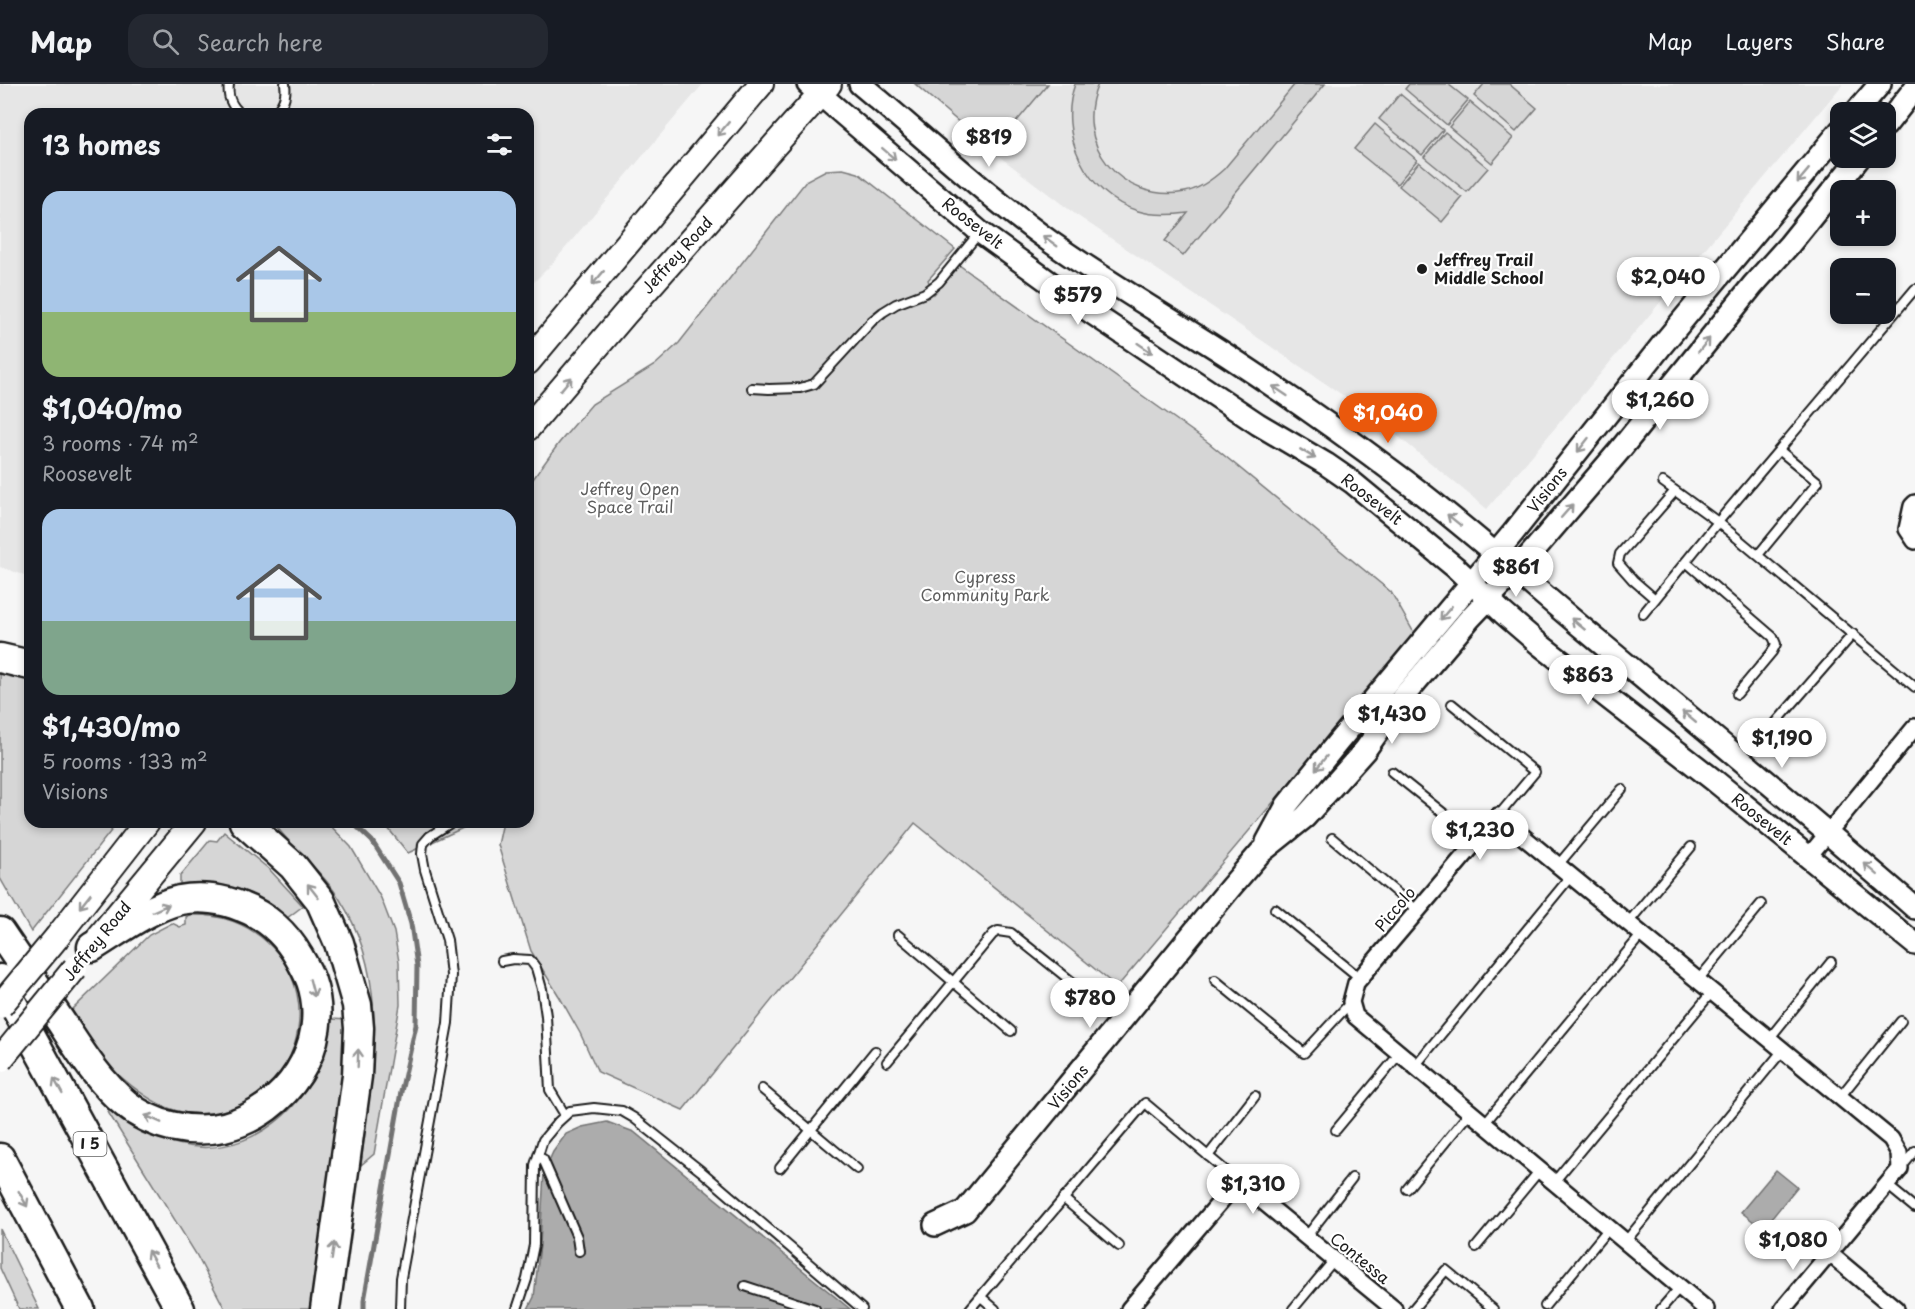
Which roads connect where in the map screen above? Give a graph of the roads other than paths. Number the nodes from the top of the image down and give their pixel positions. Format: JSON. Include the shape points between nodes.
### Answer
{"nodes":[{"id":1,"x":229,"y":84,"type":"edge"},
{"id":2,"x":285,"y":84,"type":"edge"},
{"id":3,"x":761,"y":84,"type":"edge"},
{"id":4,"x":860,"y":84,"type":"edge"},
{"id":5,"x":1880,"y":84,"type":"edge"},
{"id":6,"x":819,"y":87,"type":"edge"},
{"id":7,"x":1915,"y":88,"type":"edge"},
{"id":8,"x":1865,"y":102,"type":"edge"},
{"id":9,"x":236,"y":108,"type":"edge"},
{"id":10,"x":280,"y":108,"type":"edge"},
{"id":11,"x":1896,"y":112,"type":"edge"},
{"id":12,"x":1830,"y":143,"type":"edge"},
{"id":13,"x":1851,"y":168,"type":"edge"},
{"id":14,"x":980,"y":232,"type":"junction"},
{"id":15,"x":1915,"y":289,"type":"edge"},
{"id":16,"x":534,"y":355,"type":"edge"},
{"id":17,"x":752,"y":388,"type":"dead end"},
{"id":18,"x":534,"y":421,"type":"edge"},
{"id":19,"x":1779,"y":450,"type":"junction"},
{"id":20,"x":1663,"y":482,"type":"dead end"},
{"id":21,"x":1675,"y":491,"type":"junction"},
{"id":22,"x":1915,"y":503,"type":"edge"},
{"id":23,"x":1718,"y":522,"type":"junction"},
{"id":24,"x":1915,"y":541,"type":"edge"},
{"id":25,"x":1495,"y":554,"type":"junction"},
{"id":26,"x":1758,"y":555,"type":"junction"},
{"id":27,"x":1686,"y":562,"type":"junction"},
{"id":28,"x":1515,"y":571,"type":"junction"},
{"id":29,"x":1471,"y":582,"type":"junction"},
{"id":30,"x":1489,"y":599,"type":"junction"},
{"id":31,"x":1655,"y":599,"type":"junction"},
{"id":32,"x":1643,"y":614,"type":"dead end"},
{"id":33,"x":1852,"y":634,"type":"junction"},
{"id":34,"x":0,"y":658,"type":"edge"},
{"id":35,"x":24,"y":664,"type":"edge"},
{"id":36,"x":1915,"y":687,"type":"edge"},
{"id":37,"x":1737,"y":694,"type":"dead end"},
{"id":38,"x":1452,"y":704,"type":"dead end"},
{"id":39,"x":1774,"y":725,"type":"dead end"},
{"id":40,"x":1915,"y":727,"type":"edge"},
{"id":41,"x":1392,"y":772,"type":"dead end"},
{"id":42,"x":1622,"y":789,"type":"dead end"},
{"id":43,"x":1498,"y":816,"type":"junction"},
{"id":44,"x":142,"y":828,"type":"edge"},
{"id":45,"x":189,"y":828,"type":"edge"},
{"id":46,"x":251,"y":828,"type":"edge"},
{"id":47,"x":443,"y":828,"type":"edge"},
{"id":48,"x":1828,"y":833,"type":"junction"},
{"id":49,"x":1332,"y":838,"type":"dead end"},
{"id":50,"x":1477,"y":840,"type":"junction"},
{"id":51,"x":1691,"y":847,"type":"dead end"},
{"id":52,"x":1260,"y":853,"type":"junction"},
{"id":53,"x":1809,"y":856,"type":"junction"},
{"id":54,"x":1558,"y":866,"type":"junction"},
{"id":55,"x":1571,"y":876,"type":"junction"},
{"id":56,"x":1761,"y":904,"type":"dead end"},
{"id":57,"x":1915,"y":908,"type":"edge"},
{"id":58,"x":1275,"y":909,"type":"dead end"},
{"id":59,"x":1417,"y":910,"type":"junction"},
{"id":60,"x":1628,"y":923,"type":"junction"},
{"id":61,"x":0,"y":932,"type":"edge"},
{"id":62,"x":1642,"y":934,"type":"junction"},
{"id":63,"x":898,"y":935,"type":"dead end"},
{"id":64,"x":1915,"y":944,"type":"edge"},
{"id":65,"x":83,"y":958,"type":"junction"},
{"id":66,"x":502,"y":961,"type":"dead end"},
{"id":67,"x":1831,"y":962,"type":"dead end"},
{"id":68,"x":1360,"y":978,"type":"junction"},
{"id":69,"x":0,"y":979,"type":"edge"},
{"id":70,"x":1215,"y":980,"type":"dead end"},
{"id":71,"x":1698,"y":980,"type":"junction"},
{"id":72,"x":954,"y":981,"type":"junction"},
{"id":73,"x":1081,"y":989,"type":"dead end"},
{"id":74,"x":1712,"y":992,"type":"junction"},
{"id":75,"x":1351,"y":1002,"type":"junction"},
{"id":76,"x":0,"y":1006,"type":"edge"},
{"id":77,"x":1901,"y":1021,"type":"dead end"},
{"id":78,"x":1011,"y":1031,"type":"dead end"},
{"id":79,"x":1769,"y":1039,"type":"junction"},
{"id":80,"x":1782,"y":1050,"type":"junction"},
{"id":81,"x":875,"y":1051,"type":"dead end"},
{"id":82,"x":1400,"y":1053,"type":"junction"},
{"id":83,"x":0,"y":1060,"type":"edge"},
{"id":84,"x":887,"y":1062,"type":"dead end"},
{"id":85,"x":1415,"y":1066,"type":"junction"},
{"id":86,"x":762,"y":1089,"type":"dead end"},
{"id":87,"x":1255,"y":1096,"type":"dead end"},
{"id":88,"x":1840,"y":1097,"type":"junction"},
{"id":89,"x":1470,"y":1112,"type":"junction"},
{"id":90,"x":565,"y":1115,"type":"junction"},
{"id":91,"x":1484,"y":1124,"type":"junction"},
{"id":92,"x":811,"y":1130,"type":"junction"},
{"id":93,"x":1336,"y":1130,"type":"dead end"},
{"id":94,"x":1915,"y":1150,"type":"edge"},
{"id":95,"x":1208,"y":1156,"type":"junction"},
{"id":96,"x":538,"y":1157,"type":"junction"},
{"id":97,"x":0,"y":1158,"type":"edge"},
{"id":98,"x":780,"y":1168,"type":"dead end"},
{"id":99,"x":858,"y":1169,"type":"dead end"},
{"id":100,"x":1900,"y":1169,"type":"junction"},
{"id":101,"x":1540,"y":1170,"type":"junction"},
{"id":102,"x":1352,"y":1178,"type":"dead end"},
{"id":103,"x":1238,"y":1181,"type":"junction"},
{"id":104,"x":1554,"y":1182,"type":"junction"},
{"id":105,"x":1887,"y":1185,"type":"junction"},
{"id":106,"x":1407,"y":1189,"type":"dead end"},
{"id":107,"x":1063,"y":1198,"type":"junction"},
{"id":108,"x":1915,"y":1208,"type":"edge"},
{"id":109,"x":935,"y":1225,"type":"dead end"},
{"id":110,"x":1609,"y":1228,"type":"junction"},
{"id":111,"x":1306,"y":1237,"type":"junction"},
{"id":112,"x":45,"y":1241,"type":"junction"},
{"id":113,"x":1625,"y":1242,"type":"junction"},
{"id":114,"x":1119,"y":1246,"type":"dead end"},
{"id":115,"x":1476,"y":1247,"type":"dead end"},
{"id":116,"x":579,"y":1251,"type":"dead end"},
{"id":117,"x":1829,"y":1253,"type":"junction"},
{"id":118,"x":1334,"y":1260,"type":"junction"},
{"id":119,"x":745,"y":1286,"type":"dead end"},
{"id":120,"x":1680,"y":1287,"type":"junction"},
{"id":121,"x":981,"y":1297,"type":"junction"},
{"id":122,"x":1545,"y":1306,"type":"dead end"},
{"id":123,"x":58,"y":1309,"type":"edge"},
{"id":124,"x":80,"y":1309,"type":"edge"},
{"id":125,"x":180,"y":1309,"type":"edge"},
{"id":126,"x":325,"y":1309,"type":"edge"},
{"id":127,"x":400,"y":1309,"type":"edge"},
{"id":128,"x":517,"y":1309,"type":"edge"},
{"id":129,"x":815,"y":1309,"type":"edge"},
{"id":130,"x":862,"y":1309,"type":"edge"},
{"id":131,"x":970,"y":1309,"type":"edge"},
{"id":132,"x":995,"y":1309,"type":"edge"},
{"id":133,"x":1129,"y":1309,"type":"edge"},
{"id":134,"x":1293,"y":1309,"type":"edge"},
{"id":135,"x":1394,"y":1309,"type":"edge"},
{"id":136,"x":1413,"y":1309,"type":"edge"},
{"id":137,"x":1492,"y":1309,"type":"edge"},
{"id":138,"x":1661,"y":1309,"type":"edge"},
{"id":139,"x":1706,"y":1309,"type":"edge"},
{"id":140,"x":1783,"y":1309,"type":"edge"},
{"id":141,"x":1896,"y":1309,"type":"edge"}],
"edges":[{"from":1,"to":9,"type":"lane","via":[[228,93]]},
{"from":2,"to":10,"type":"lane"},
{"from":3,"to":16,"type":"main road","one_way":true},
{"from":25,"to":4,"type":"street","name":"Roosevelt","one_way":true,"via":[[1406,481],[1305,408],[1096,273],[1010,211]]},
{"from":5,"to":8,"type":"street"},
{"from":6,"to":14,"type":"street","name":"Roosevelt","one_way":true},
{"from":18,"to":6,"type":"main road","name":"Jeffrey Road","one_way":true},
{"from":7,"to":11,"type":"street"},
{"from":12,"to":25,"type":"street","name":"Visions","one_way":true},
{"from":28,"to":13,"type":"street","name":"Visions","one_way":true,"via":[[1619,451]]},
{"from":14,"to":17,"type":"lane","via":[[939,282],[925,293],[883,312],[814,384],[769,390]]},
{"from":14,"to":29,"type":"street","name":"Roosevelt","one_way":true,"via":[[1092,313],[1352,482]]},
{"from":15,"to":19,"type":"lane"},
{"from":19,"to":23,"type":"lane"},
{"from":19,"to":26,"type":"lane","via":[[1818,482]]},
{"from":20,"to":21,"type":"lane"},
{"from":21,"to":23,"type":"lane"},
{"from":21,"to":31,"type":"lane","via":[[1620,554],[1618,563]]},
{"from":22,"to":24,"type":"street","via":[[1907,528]]},
{"from":23,"to":26,"type":"lane"},
{"from":23,"to":27,"type":"lane"},
{"from":25,"to":28,"type":"street","name":"Roosevelt"},
{"from":25,"to":29,"type":"street","name":"Visions"},
{"from":26,"to":33,"type":"lane"},
{"from":27,"to":31,"type":"lane"},
{"from":27,"to":37,"type":"lane","via":[[1773,637],[1776,644]]},
{"from":28,"to":30,"type":"street","name":"Visions"},
{"from":48,"to":28,"type":"street","name":"Roosevelt","one_way":true},
{"from":29,"to":30,"type":"street","name":"Roosevelt"},
{"from":29,"to":52,"type":"street","name":"Visions","one_way":true,"via":[[1287,805]]},
{"from":30,"to":52,"type":"street","name":"Visions","via":[[1305,817]]},
{"from":30,"to":53,"type":"street","name":"Roosevelt","via":[[1539,644]]},
{"from":31,"to":32,"type":"lane"},
{"from":33,"to":36,"type":"lane"},
{"from":33,"to":39,"type":"lane"},
{"from":34,"to":35,"type":"highway"},
{"from":38,"to":43,"type":"lane","via":[[1535,772]]},
{"from":40,"to":48,"type":"street"},
{"from":41,"to":50,"type":"lane"},
{"from":42,"to":54,"type":"lane"},
{"from":43,"to":50,"type":"street","name":"Piccolo"},
{"from":43,"to":54,"type":"street"},
{"from":44,"to":76,"type":"main road","name":"Jeffrey Road","one_way":true,"bridge":true},
{"from":45,"to":65,"type":"main road","name":"Jeffrey Road"},
{"from":126,"to":46,"type":"highway","one_way":true,"via":[[357,1076],[357,1005],[339,943],[320,900],[293,866]]},
{"from":47,"to":127,"type":"lane","via":[[423,844],[422,854],[447,940],[451,975],[448,1023],[401,1278]]},
{"from":48,"to":53,"type":"street"},
{"from":57,"to":48,"type":"street","name":"Roosevelt","one_way":true},
{"from":49,"to":59,"type":"lane"},
{"from":50,"to":59,"type":"street","name":"Piccolo"},
{"from":51,"to":60,"type":"lane"},
{"from":52,"to":109,"type":"street","name":"Visions","via":[[965,1211]]},
{"from":53,"to":64,"type":"street","name":"Roosevelt"},
{"from":54,"to":55,"type":"street"},
{"from":55,"to":60,"type":"street"},
{"from":55,"to":85,"type":"lane"},
{"from":56,"to":71,"type":"lane"},
{"from":58,"to":68,"type":"lane"},
{"from":59,"to":68,"type":"street","name":"Piccolo"},
{"from":60,"to":62,"type":"street"},
{"from":65,"to":61,"type":"highway","one_way":true,"via":[[153,911],[180,900],[210,899],[252,911],[284,936],[311,981],[315,1032],[307,1057],[284,1093],[237,1124],[202,1130],[150,1119],[127,1105],[88,1062]]},
{"from":62,"to":71,"type":"street"},
{"from":62,"to":91,"type":"lane"},
{"from":63,"to":72,"type":"lane"},
{"from":65,"to":83,"type":"main road","name":"Jeffrey Road","bridge":true},
{"from":66,"to":90,"type":"lane","via":[[530,960],[536,968],[546,1016],[550,1090]]},
{"from":67,"to":79,"type":"lane"},
{"from":68,"to":75,"type":"street","name":"Piccolo"},
{"from":125,"to":69,"type":"highway","number":"I 5","one_way":true},
{"from":70,"to":75,"type":"lane","via":[[1304,1053]]},
{"from":71,"to":74,"type":"street"},
{"from":72,"to":73,"type":"lane","via":[[998,931],[1011,933]]},
{"from":72,"to":78,"type":"lane"},
{"from":72,"to":84,"type":"lane"},
{"from":74,"to":79,"type":"street"},
{"from":74,"to":104,"type":"lane"},
{"from":75,"to":82,"type":"street","via":[[1355,1016]]},
{"from":77,"to":88,"type":"lane"},
{"from":79,"to":80,"type":"street"},
{"from":80,"to":88,"type":"street"},
{"from":80,"to":113,"type":"lane"},
{"from":81,"to":92,"type":"lane"},
{"from":82,"to":85,"type":"street"},
{"from":82,"to":93,"type":"lane"},
{"from":85,"to":89,"type":"street"},
{"from":86,"to":92,"type":"lane"},
{"from":87,"to":95,"type":"lane"},
{"from":88,"to":100,"type":"street","via":[[1891,1139],[1899,1153]]},
{"from":89,"to":91,"type":"street"},
{"from":89,"to":106,"type":"lane"},
{"from":90,"to":96,"type":"lane","via":[[543,1140]]},
{"from":90,"to":130,"type":"lane","via":[[594,1108],[622,1111],[634,1118]]},
{"from":91,"to":101,"type":"street"},
{"from":92,"to":98,"type":"lane"},
{"from":92,"to":99,"type":"lane"},
{"from":94,"to":100,"type":"lane"},
{"from":95,"to":103,"type":"lane"},
{"from":95,"to":107,"type":"lane","via":[[1145,1103]]},
{"from":96,"to":116,"type":"lane","via":[[543,1159],[577,1237]]},
{"from":96,"to":128,"type":"lane","via":[[534,1245]]},
{"from":97,"to":112,"type":"highway","one_way":true},
{"from":100,"to":105,"type":"street"},
{"from":101,"to":104,"type":"street"},
{"from":101,"to":115,"type":"lane"},
{"from":102,"to":111,"type":"lane"},
{"from":103,"to":111,"type":"street","name":"Contessa"},
{"from":103,"to":133,"type":"street"},
{"from":104,"to":110,"type":"street"},
{"from":105,"to":108,"type":"lane"},
{"from":105,"to":117,"type":"street"},
{"from":107,"to":114,"type":"lane"},
{"from":107,"to":121,"type":"lane"},
{"from":110,"to":113,"type":"street"},
{"from":110,"to":122,"type":"lane"},
{"from":111,"to":118,"type":"street","name":"Contessa"},
{"from":112,"to":123,"type":"highway"},
{"from":112,"to":124,"type":"highway"},
{"from":113,"to":120,"type":"street"},
{"from":117,"to":140,"type":"street"},
{"from":117,"to":141,"type":"street"},
{"from":118,"to":134,"type":"lane"},
{"from":118,"to":135,"type":"street","name":"Contessa"},
{"from":119,"to":129,"type":"lane"},
{"from":120,"to":138,"type":"lane"},
{"from":120,"to":139,"type":"street"},
{"from":121,"to":131,"type":"lane"},
{"from":121,"to":132,"type":"lane"},
{"from":136,"to":137,"type":"lane","via":[[1446,1270]]}]}
